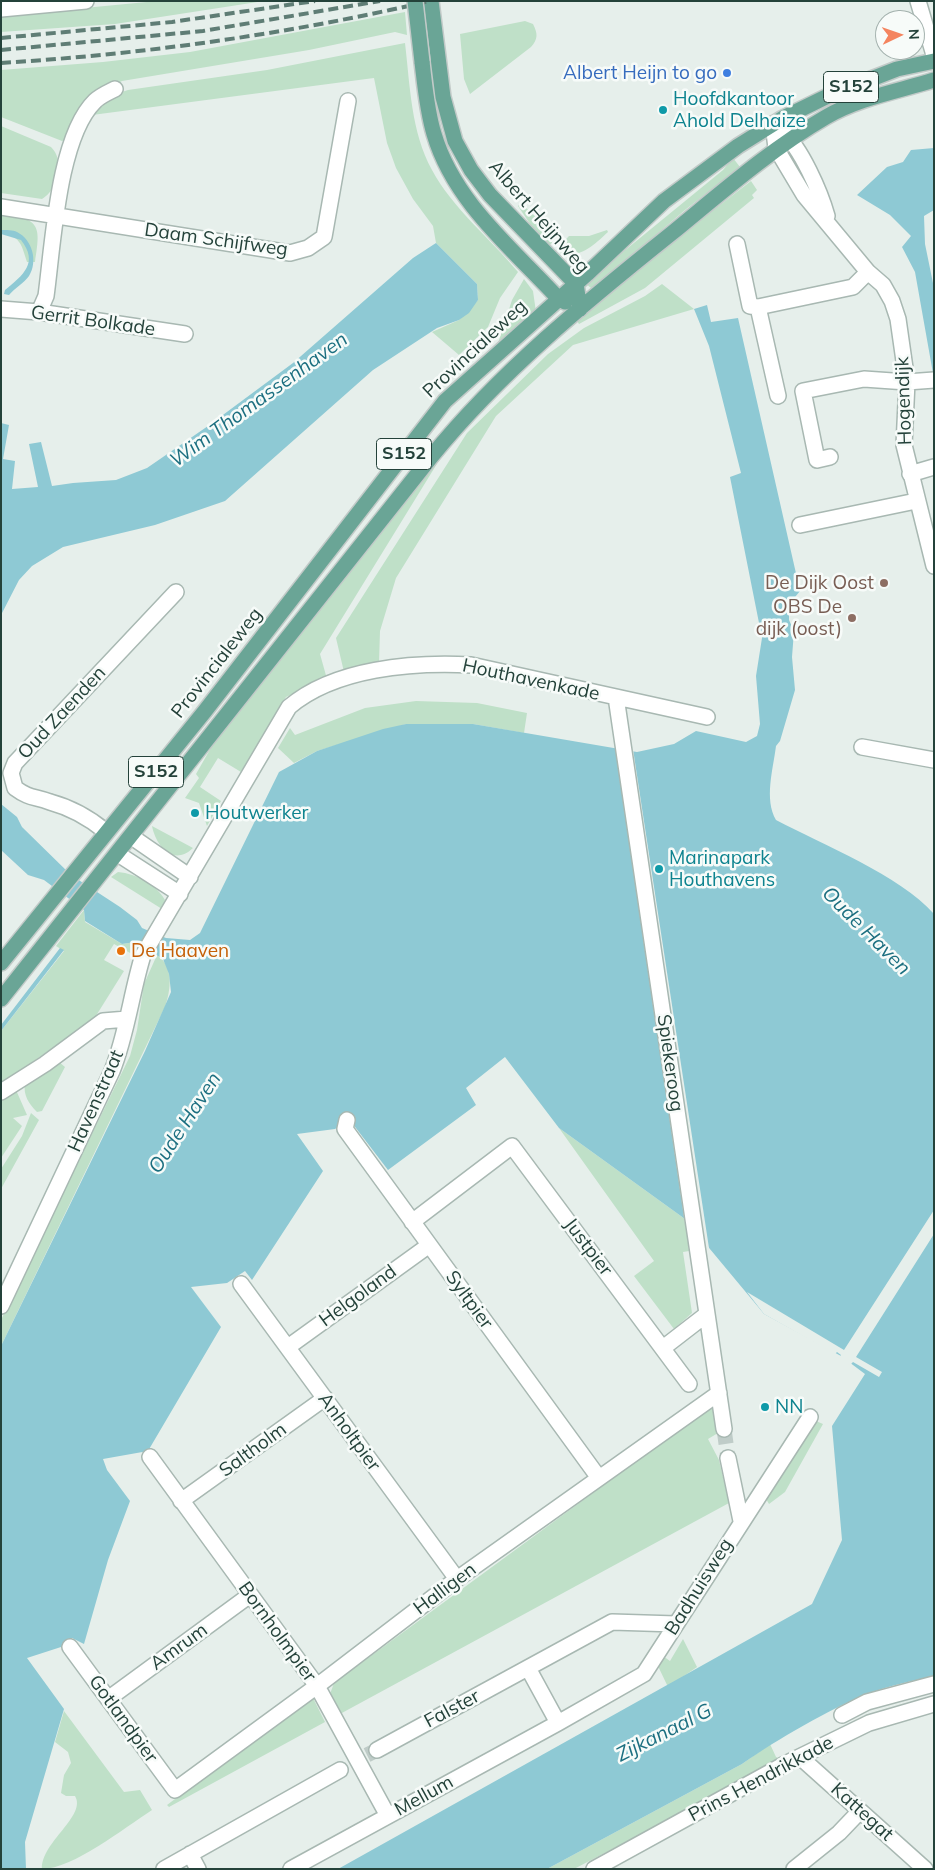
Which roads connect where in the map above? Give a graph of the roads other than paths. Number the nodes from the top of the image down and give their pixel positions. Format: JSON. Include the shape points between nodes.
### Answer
{"nodes":[{"id":1,"x":86,"y":1,"type":"edge"},
{"id":2,"x":415,"y":1,"type":"edge"},
{"id":3,"x":431,"y":1,"type":"edge"},
{"id":4,"x":918,"y":1,"type":"edge"},
{"id":5,"x":1,"y":9,"type":"edge"},
{"id":6,"x":934,"y":55,"type":"edge"},
{"id":7,"x":934,"y":61,"type":"edge"},
{"id":8,"x":934,"y":80,"type":"edge"},
{"id":9,"x":115,"y":89,"type":"dead end"},
{"id":10,"x":348,"y":101,"type":"dead end"},
{"id":11,"x":773,"y":124,"type":"junction"},
{"id":12,"x":791,"y":140,"type":"junction"},
{"id":13,"x":776,"y":148,"type":"junction"},
{"id":14,"x":1,"y":207,"type":"edge"},
{"id":15,"x":57,"y":216,"type":"junction"},
{"id":16,"x":828,"y":222,"type":"junction"},
{"id":17,"x":737,"y":244,"type":"dead end"},
{"id":18,"x":868,"y":272,"type":"junction"},
{"id":19,"x":576,"y":284,"type":"junction"},
{"id":20,"x":558,"y":298,"type":"junction"},
{"id":21,"x":758,"y":307,"type":"junction"},
{"id":22,"x":1,"y":308,"type":"edge"},
{"id":23,"x":580,"y":309,"type":"junction"},
{"id":24,"x":39,"y":312,"type":"junction"},
{"id":25,"x":185,"y":334,"type":"dead end"},
{"id":26,"x":931,"y":380,"type":"edge"},
{"id":27,"x":906,"y":382,"type":"junction"},
{"id":28,"x":778,"y":396,"type":"dead end"},
{"id":29,"x":830,"y":457,"type":"dead end"},
{"id":30,"x":934,"y":466,"type":"edge"},
{"id":31,"x":910,"y":474,"type":"junction"},
{"id":32,"x":916,"y":501,"type":"junction"},
{"id":33,"x":800,"y":525,"type":"dead end"},
{"id":34,"x":934,"y":566,"type":"edge"},
{"id":35,"x":176,"y":592,"type":"dead end"},
{"id":36,"x":616,"y":697,"type":"junction"},
{"id":37,"x":707,"y":717,"type":"dead end"},
{"id":38,"x":862,"y":747,"type":"dead end"},
{"id":39,"x":934,"y":760,"type":"edge"},
{"id":40,"x":105,"y":832,"type":"junction"},
{"id":41,"x":132,"y":837,"type":"junction"},
{"id":42,"x":118,"y":854,"type":"junction"},
{"id":43,"x":190,"y":876,"type":"junction"},
{"id":44,"x":180,"y":894,"type":"junction"},
{"id":45,"x":1,"y":963,"type":"edge"},
{"id":46,"x":1,"y":999,"type":"edge"},
{"id":47,"x":127,"y":1019,"type":"junction"},
{"id":48,"x":1,"y":1092,"type":"edge"},
{"id":49,"x":347,"y":1120,"type":"dead end"},
{"id":50,"x":412,"y":1222,"type":"junction"},
{"id":51,"x":428,"y":1246,"type":"junction"},
{"id":52,"x":241,"y":1284,"type":"dead end"},
{"id":53,"x":1,"y":1306,"type":"edge"},
{"id":54,"x":708,"y":1314,"type":"junction"},
{"id":55,"x":288,"y":1347,"type":"junction"},
{"id":56,"x":663,"y":1348,"type":"junction"},
{"id":57,"x":689,"y":1384,"type":"dead end"},
{"id":58,"x":719,"y":1393,"type":"junction"},
{"id":59,"x":325,"y":1398,"type":"junction"},
{"id":60,"x":810,"y":1417,"type":"dead end"},
{"id":61,"x":724,"y":1429,"type":"tunnel mouth"},
{"id":62,"x":150,"y":1457,"type":"dead end"},
{"id":63,"x":728,"y":1458,"type":"tunnel mouth"},
{"id":64,"x":599,"y":1478,"type":"junction"},
{"id":65,"x":181,"y":1501,"type":"junction"},
{"id":66,"x":741,"y":1521,"type":"junction"},
{"id":67,"x":457,"y":1579,"type":"junction"},
{"id":68,"x":250,"y":1595,"type":"junction"},
{"id":69,"x":676,"y":1624,"type":"junction"},
{"id":70,"x":70,"y":1647,"type":"dead end"},
{"id":71,"x":528,"y":1668,"type":"junction"},
{"id":72,"x":934,"y":1684,"type":"edge"},
{"id":73,"x":317,"y":1686,"type":"junction"},
{"id":74,"x":108,"y":1699,"type":"junction"},
{"id":75,"x":934,"y":1704,"type":"edge"},
{"id":76,"x":842,"y":1715,"type":"dead end"},
{"id":77,"x":558,"y":1724,"type":"junction"},
{"id":78,"x":800,"y":1757,"type":"junction"},
{"id":79,"x":358,"y":1760,"type":"junction"},
{"id":80,"x":175,"y":1790,"type":"joint"},
{"id":81,"x":860,"y":1811,"type":"junction"},
{"id":82,"x":388,"y":1816,"type":"junction"},
{"id":83,"x":190,"y":1854,"type":"junction"},
{"id":84,"x":924,"y":1868,"type":"edge"},
{"id":85,"x":164,"y":1869,"type":"edge"},
{"id":86,"x":198,"y":1869,"type":"edge"},
{"id":87,"x":291,"y":1869,"type":"edge"},
{"id":88,"x":594,"y":1869,"type":"edge"},
{"id":89,"x":794,"y":1869,"type":"edge"}],
"edges":[{"from":1,"to":5,"type":"street"},
{"from":2,"to":20,"type":"main road","name":"Albert Heijnweg","bridge":true,"via":[[428,112],[449,171],[479,214]]},
{"from":3,"to":19,"type":"main road","name":"Albert Heijnweg","via":[[450,128],[471,170],[490,195]]},
{"from":4,"to":6,"type":"street"},
{"from":7,"to":11,"type":"main road","name":"Provincialeweg","number":"S152","via":[[857,85]]},
{"from":8,"to":12,"type":"main road","number":"S152","via":[[828,116]]},
{"from":9,"to":15,"type":"street","via":[[96,100],[81,120],[69,147]]},
{"from":10,"to":15,"type":"street","name":"Daam Schijfweg","via":[[324,237],[308,248],[290,252]]},
{"from":11,"to":12,"type":"street"},
{"from":11,"to":13,"type":"street","name":"Hogendijk"},
{"from":11,"to":19,"type":"main road","name":"Provincialeweg","number":"S152","via":[[664,202]]},
{"from":12,"to":13,"type":"main road","number":"S152"},
{"from":12,"to":16,"type":"street","via":[[824,204]]},
{"from":13,"to":16,"type":"street","name":"Hogendijk","via":[[804,195]]},
{"from":13,"to":23,"type":"main road","number":"S152"},
{"from":14,"to":15,"type":"street","name":"Daam Schijfweg"},
{"from":15,"to":24,"type":"street","via":[[46,296]]},
{"from":16,"to":18,"type":"street","name":"Hogendijk"},
{"from":17,"to":21,"type":"street","via":[[750,306]]},
{"from":18,"to":21,"type":"street","via":[[853,287]]},
{"from":18,"to":27,"type":"street","name":"Hogendijk","via":[[883,285],[892,301],[898,319]]},
{"from":19,"to":20,"type":"main road","name":"Provincialeweg","number":"S152"},
{"from":19,"to":23,"type":"main road","name":"Albert Heijnweg"},
{"from":20,"to":23,"type":"main road","name":"Albert Heijnweg"},
{"from":20,"to":40,"type":"main road","name":"Provincialeweg","number":"S152","via":[[445,401],[133,802]]},
{"from":21,"to":28,"type":"street"},
{"from":22,"to":24,"type":"street","name":"Gerrit Bolkade"},
{"from":23,"to":41,"type":"main road","number":"S152","via":[[462,418]]},
{"from":24,"to":25,"type":"street","name":"Gerrit Bolkade"},
{"from":26,"to":27,"type":"street"},
{"from":27,"to":29,"type":"street","via":[[864,379],[803,391],[817,460]]},
{"from":27,"to":31,"type":"street","name":"Hogendijk","via":[[904,445]]},
{"from":30,"to":31,"type":"street"},
{"from":31,"to":32,"type":"street","name":"Hogendijk"},
{"from":32,"to":33,"type":"street"},
{"from":32,"to":34,"type":"street","name":"Hogendijk"},
{"from":35,"to":40,"type":"street","name":"Oud Zaenden","via":[[15,762],[11,773],[14,788],[28,798],[48,801],[80,813]]},
{"from":36,"to":37,"type":"street","name":"Houthavenkade"},
{"from":36,"to":43,"type":"street","name":"Houthavenkade","via":[[471,665],[436,663],[385,669],[331,683],[304,694],[288,707]]},
{"from":36,"to":54,"type":"street","name":"Spiekeroog"},
{"from":38,"to":39,"type":"street"},
{"from":40,"to":41,"type":"main road"},
{"from":40,"to":42,"type":"main road"},
{"from":40,"to":45,"type":"main road","name":"Provincialeweg","number":"S152"},
{"from":41,"to":42,"type":"main road","number":"S152"},
{"from":41,"to":43,"type":"street"},
{"from":42,"to":44,"type":"street"},
{"from":42,"to":46,"type":"main road","number":"S152"},
{"from":43,"to":44,"type":"street","name":"Havenstraat"},
{"from":44,"to":47,"type":"street","name":"Havenstraat","via":[[143,956]]},
{"from":47,"to":48,"type":"street","via":[[103,1020],[55,1057]]},
{"from":47,"to":53,"type":"street","name":"Havenstraat","via":[[112,1071]]},
{"from":49,"to":50,"type":"street","name":"Syltpier","via":[[345,1129]]},
{"from":50,"to":51,"type":"street","name":"Syltpier"},
{"from":50,"to":56,"type":"street","name":"Justpier","via":[[512,1146]]},
{"from":51,"to":55,"type":"street","name":"Helgoland"},
{"from":51,"to":64,"type":"street","name":"Syltpier"},
{"from":52,"to":55,"type":"street","name":"Anholtpier"},
{"from":54,"to":56,"type":"street"},
{"from":54,"to":58,"type":"street","name":"Spiekeroog"},
{"from":55,"to":59,"type":"street","name":"Anholtpier"},
{"from":56,"to":57,"type":"street","name":"Justpier"},
{"from":58,"to":61,"type":"street","name":"Spiekeroog"},
{"from":58,"to":64,"type":"street","name":"Halligen"},
{"from":59,"to":65,"type":"street","name":"Saltholm"},
{"from":59,"to":67,"type":"street","name":"Anholtpier"},
{"from":60,"to":66,"type":"street","name":"Badhuisweg"},
{"from":62,"to":65,"type":"street","name":"Bornholmpier"},
{"from":63,"to":66,"type":"street"},
{"from":64,"to":67,"type":"street","name":"Halligen"},
{"from":65,"to":68,"type":"street","name":"Bornholmpier"},
{"from":66,"to":69,"type":"street","name":"Badhuisweg"},
{"from":67,"to":73,"type":"street","name":"Halligen"},
{"from":68,"to":73,"type":"street","name":"Bornholmpier"},
{"from":68,"to":74,"type":"street","name":"Amrum"},
{"from":69,"to":71,"type":"street","name":"Falster","via":[[612,1622]]},
{"from":69,"to":77,"type":"street","name":"Badhuisweg","via":[[644,1674]]},
{"from":70,"to":74,"type":"street","name":"Gotlandpier"},
{"from":71,"to":77,"type":"street"},
{"from":71,"to":79,"type":"street","name":"Falster"},
{"from":72,"to":76,"type":"street","name":"Prins Hendrikkade","via":[[867,1702]]},
{"from":73,"to":79,"type":"street","name":"Bornholmpier"},
{"from":73,"to":80,"type":"street","name":"Halligen"},
{"from":74,"to":80,"type":"street","name":"Gotlandpier"},
{"from":75,"to":78,"type":"street","name":"Prins Hendrikkade","via":[[869,1723]]},
{"from":77,"to":82,"type":"street","name":"Mellum"},
{"from":78,"to":81,"type":"street","name":"Kattegat"},
{"from":78,"to":88,"type":"street","name":"Prins Hendrikkade"},
{"from":79,"to":82,"type":"street","name":"Bornholmpier"},
{"from":79,"to":83,"type":"street","name":"Falster"},
{"from":81,"to":84,"type":"street","name":"Kattegat"},
{"from":81,"to":89,"type":"street"},
{"from":82,"to":87,"type":"street","name":"Mellum"},
{"from":83,"to":85,"type":"street","name":"Falster"},
{"from":83,"to":86,"type":"street"}]}
